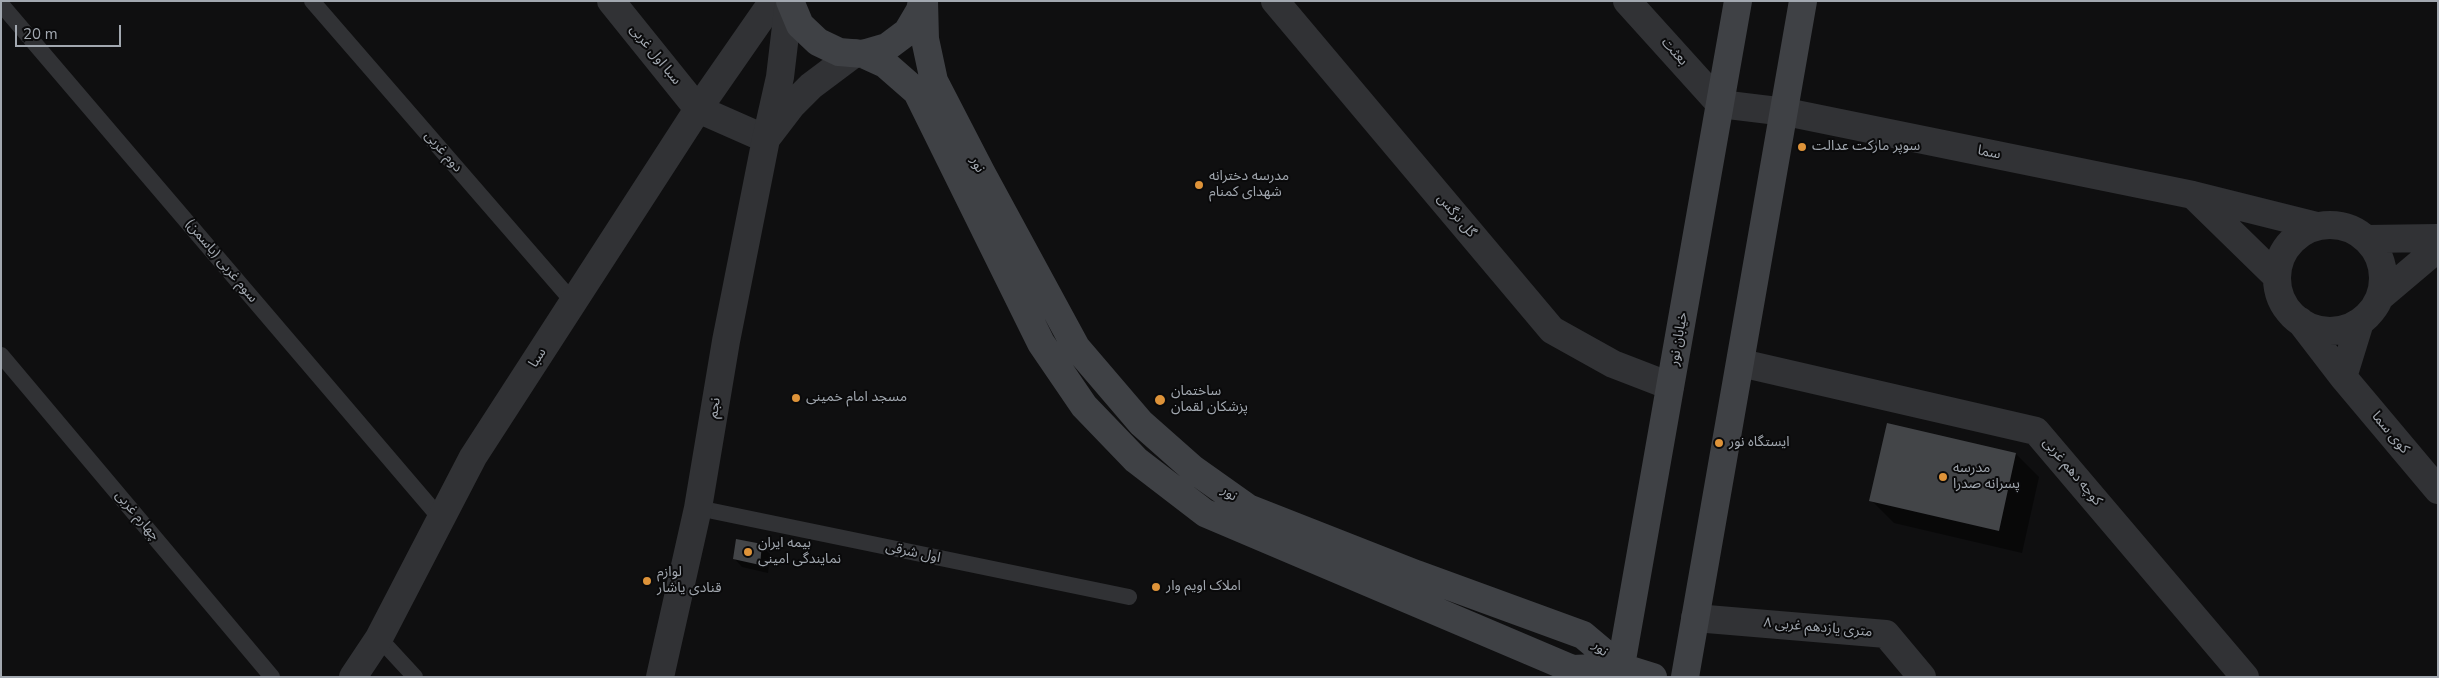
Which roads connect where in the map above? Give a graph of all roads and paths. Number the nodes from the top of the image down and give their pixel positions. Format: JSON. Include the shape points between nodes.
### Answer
{"nodes":[{"id":1,"x":312,"y":1,"type":"edge"},
{"id":2,"x":611,"y":1,"type":"edge"},
{"id":3,"x":773,"y":1,"type":"edge"},
{"id":4,"x":789,"y":1,"type":"edge"},
{"id":5,"x":923,"y":1,"type":"edge"},
{"id":6,"x":1275,"y":1,"type":"edge"},
{"id":7,"x":1627,"y":1,"type":"edge"},
{"id":8,"x":1738,"y":1,"type":"edge"},
{"id":9,"x":1803,"y":1,"type":"edge"},
{"id":10,"x":1,"y":4,"type":"edge"},
{"id":11,"x":859,"y":54,"type":"junction"},
{"id":12,"x":1720,"y":104,"type":"junction"},
{"id":13,"x":698,"y":109,"type":"junction"},
{"id":14,"x":1786,"y":112,"type":"junction"},
{"id":15,"x":766,"y":139,"type":"junction"},
{"id":16,"x":2193,"y":195,"type":"junction"},
{"id":17,"x":2317,"y":226,"type":"junction"},
{"id":18,"x":2438,"y":238,"type":"edge"},
{"id":19,"x":2366,"y":239,"type":"junction"},
{"id":20,"x":2438,"y":248,"type":"edge"},
{"id":21,"x":2277,"y":277,"type":"junction"},
{"id":22,"x":2380,"y":297,"type":"junction"},
{"id":23,"x":574,"y":303,"type":"junction"},
{"id":24,"x":2300,"y":321,"type":"junction"},
{"id":25,"x":2360,"y":322,"type":"junction"},
{"id":26,"x":1,"y":354,"type":"edge"},
{"id":27,"x":1741,"y":363,"type":"junction"},
{"id":28,"x":2343,"y":377,"type":"junction"},
{"id":29,"x":1670,"y":386,"type":"junction"},
{"id":30,"x":2438,"y":490,"type":"edge"},
{"id":31,"x":698,"y":508,"type":"junction"},
{"id":32,"x":440,"y":518,"type":"junction"},
{"id":33,"x":1128,"y":597,"type":"dead end"},
{"id":34,"x":1696,"y":618,"type":"junction"},
{"id":35,"x":379,"y":638,"type":"junction"},
{"id":36,"x":1620,"y":672,"type":"edge"},
{"id":37,"x":272,"y":677,"type":"edge"},
{"id":38,"x":353,"y":677,"type":"edge"},
{"id":39,"x":415,"y":677,"type":"edge"},
{"id":40,"x":660,"y":677,"type":"edge"},
{"id":41,"x":1653,"y":677,"type":"edge"},
{"id":42,"x":1685,"y":677,"type":"edge"},
{"id":43,"x":1922,"y":677,"type":"edge"},
{"id":44,"x":2245,"y":677,"type":"edge"}],
"edges":[{"from":1,"to":23,"type":"lane","name":"دوم غربی"},
{"from":2,"to":13,"type":"street","name":"سبا اول غربی"},
{"from":3,"to":13,"type":"street","name":"سبا"},
{"from":4,"to":11,"type":"main road","via":[[800,25],[818,42],[839,52]]},
{"from":4,"to":15,"type":"street","name":"نجم","via":[[780,77]]},
{"from":5,"to":11,"type":"main road","via":[[907,32],[887,47]]},
{"from":5,"to":36,"type":"main road","name":"نور","via":[[925,39],[934,81],[980,172],[1076,346],[1141,423],[1192,469],[1248,508],[1583,635]]},
{"from":6,"to":29,"type":"street","name":"گل نرگس","via":[[1552,330],[1613,364]]},
{"from":7,"to":12,"type":"street","name":"بعثت"},
{"from":8,"to":12,"type":"main road","name":"خیابان نور"},
{"from":9,"to":14,"type":"main road"},
{"from":10,"to":32,"type":"lane","name":"سوم غربی (یاسمن)"},
{"from":11,"to":15,"type":"street","via":[[811,86]]},
{"from":11,"to":36,"type":"main road","name":"نور","via":[[885,64],[916,92],[1041,343],[1084,406],[1136,460],[1205,513],[1572,669]]},
{"from":12,"to":14,"type":"street","name":"سما"},
{"from":12,"to":29,"type":"main road","name":"خیابان نور"},
{"from":13,"to":15,"type":"street"},
{"from":13,"to":23,"type":"street","name":"سبا"},
{"from":14,"to":16,"type":"street","name":"سما"},
{"from":14,"to":27,"type":"main road"},
{"from":15,"to":31,"type":"street","name":"نجم","via":[[726,341]]},
{"from":16,"to":17,"type":"street","name":"سما"},
{"from":16,"to":21,"type":"street"},
{"from":17,"to":19,"type":"street","via":[[2351,229]]},
{"from":17,"to":21,"type":"street","via":[[2301,233],[2288,245],[2280,260]]},
{"from":18,"to":19,"type":"street"},
{"from":19,"to":22,"type":"street","via":[[2382,266]]},
{"from":20,"to":22,"type":"street"},
{"from":21,"to":24,"type":"street","via":[[2279,294],[2288,310]]},
{"from":22,"to":25,"type":"street"},
{"from":23,"to":32,"type":"street","name":"سبا","via":[[472,457]]},
{"from":24,"to":25,"type":"street","via":[[2330,331]]},
{"from":24,"to":28,"type":"street","name":"کوی سما"},
{"from":25,"to":28,"type":"street"},
{"from":26,"to":37,"type":"lane","name":"چهارم غربی"},
{"from":27,"to":34,"type":"main road"},
{"from":27,"to":44,"type":"street","name":"کوچه دهم غربی","via":[[2036,431]]},
{"from":28,"to":30,"type":"street","name":"کوی سما"},
{"from":29,"to":36,"type":"main road","name":"خیابان نور"},
{"from":31,"to":33,"type":"lane","name":"اول شرقی"},
{"from":31,"to":40,"type":"street","name":"نجم"},
{"from":32,"to":35,"type":"street","name":"سبا"},
{"from":34,"to":42,"type":"main road"},
{"from":34,"to":43,"type":"street","name":"۸ متری یازدهم غربی","via":[[1886,634]]},
{"from":35,"to":38,"type":"street","name":"سبا"},
{"from":35,"to":39,"type":"lane"},
{"from":36,"to":41,"type":"main road"}]}
